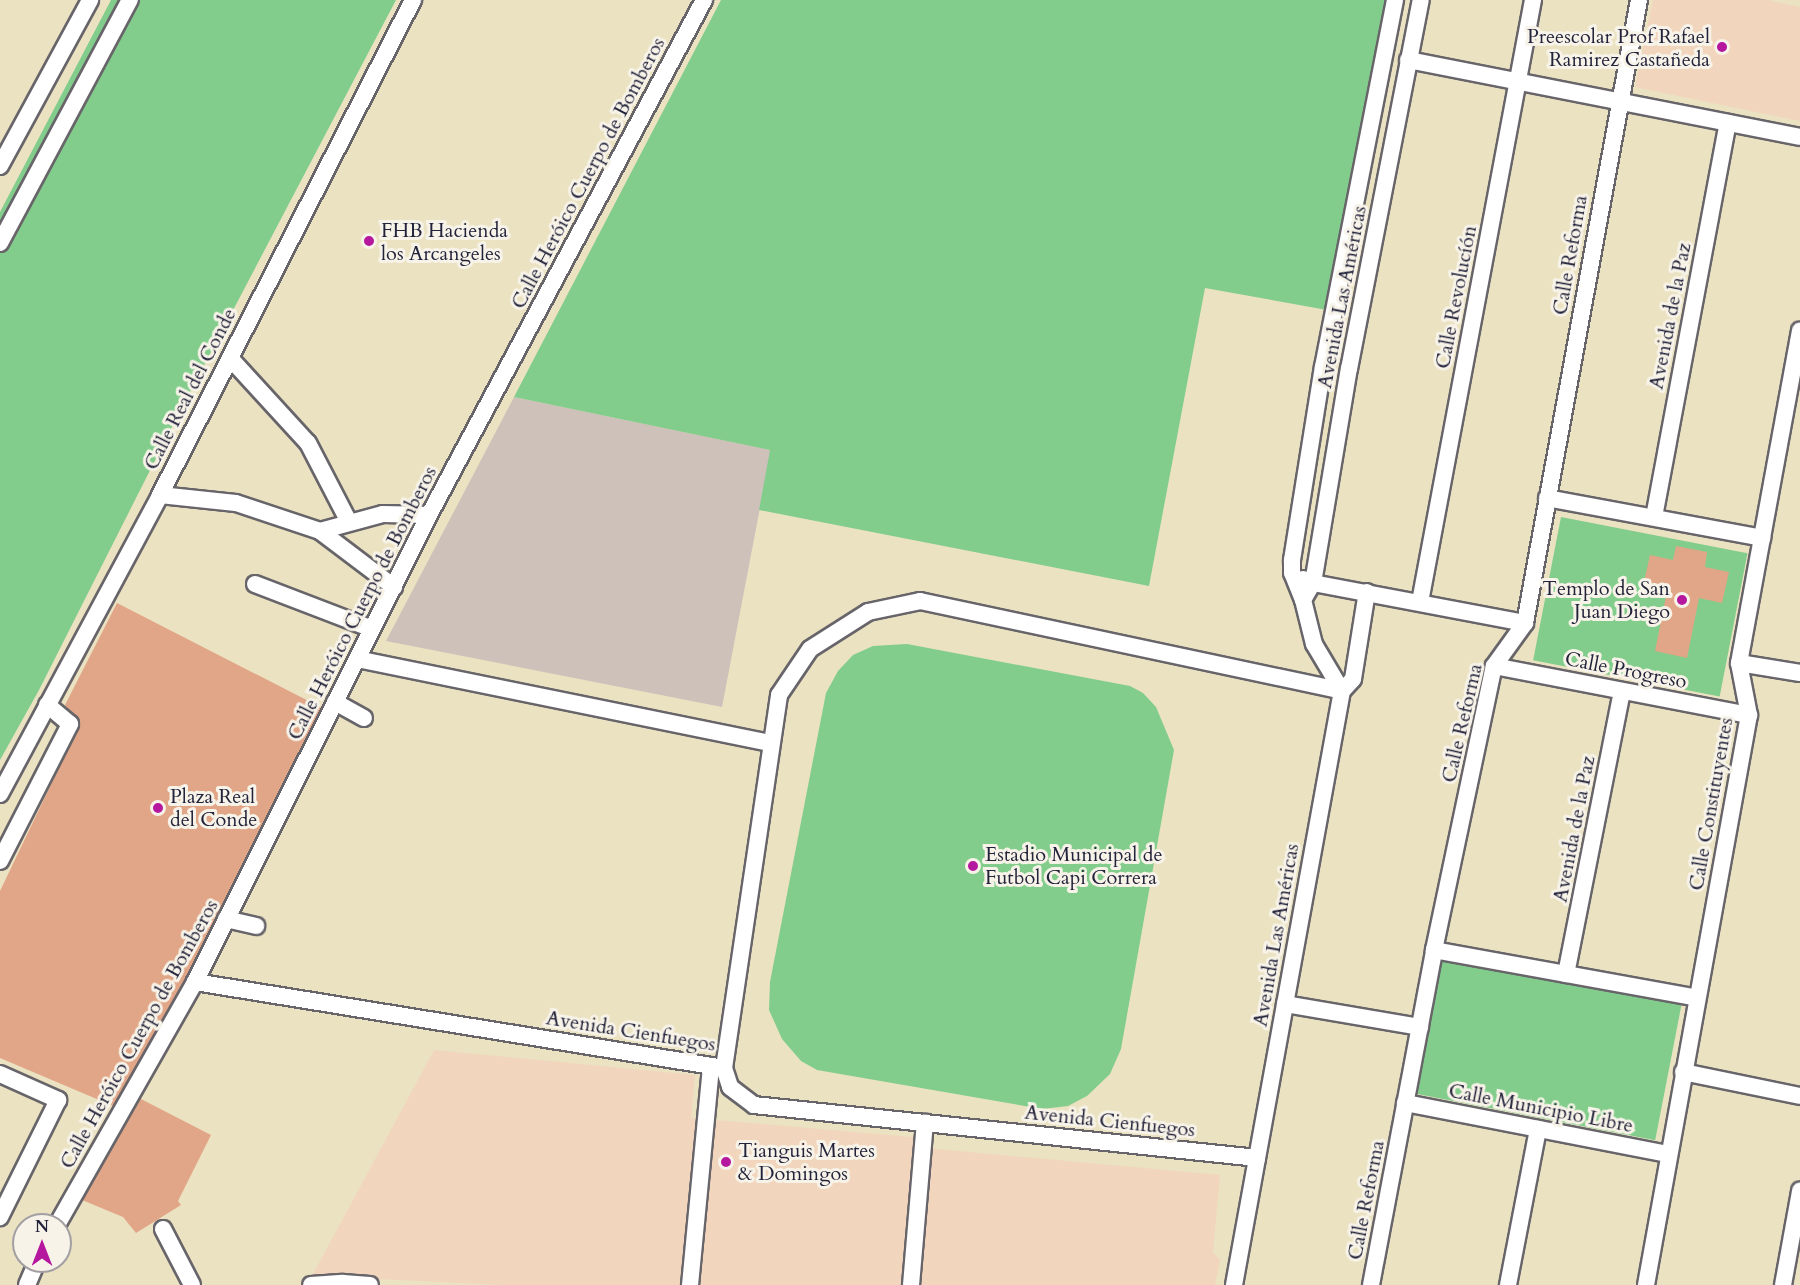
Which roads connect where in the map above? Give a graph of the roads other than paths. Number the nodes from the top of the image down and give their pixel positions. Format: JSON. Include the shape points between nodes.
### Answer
{"nodes":[{"id":1,"x":90,"y":0,"type":"edge"},
{"id":2,"x":130,"y":0,"type":"edge"},
{"id":3,"x":412,"y":0,"type":"edge"},
{"id":4,"x":704,"y":0,"type":"edge"},
{"id":5,"x":1395,"y":0,"type":"edge"},
{"id":6,"x":1421,"y":0,"type":"edge"},
{"id":7,"x":1533,"y":0,"type":"edge"},
{"id":8,"x":1639,"y":0,"type":"edge"},
{"id":9,"x":1392,"y":17,"type":"junction"},
{"id":10,"x":1416,"y":22,"type":"junction"},
{"id":11,"x":1408,"y":60,"type":"junction"},
{"id":12,"x":1518,"y":82,"type":"junction"},
{"id":13,"x":1619,"y":102,"type":"junction"},
{"id":14,"x":1728,"y":123,"type":"junction"},
{"id":15,"x":1800,"y":137,"type":"edge"},
{"id":16,"x":0,"y":166,"type":"edge"},
{"id":17,"x":0,"y":243,"type":"edge"},
{"id":18,"x":1800,"y":331,"type":"edge"},
{"id":19,"x":230,"y":358,"type":"junction"},
{"id":20,"x":1323,"y":367,"type":"junction"},
{"id":21,"x":1349,"y":369,"type":"junction"},
{"id":22,"x":159,"y":495,"type":"junction"},
{"id":23,"x":1547,"y":498,"type":"junction"},
{"id":24,"x":429,"y":515,"type":"junction"},
{"id":25,"x":1654,"y":518,"type":"junction"},
{"id":26,"x":350,"y":522,"type":"junction"},
{"id":27,"x":320,"y":531,"type":"junction"},
{"id":28,"x":1762,"y":538,"type":"junction"},
{"id":29,"x":1292,"y":573,"type":"junction"},
{"id":30,"x":1313,"y":583,"type":"junction"},
{"id":31,"x":255,"y":584,"type":"dead end"},
{"id":32,"x":394,"y":587,"type":"junction"},
{"id":33,"x":1367,"y":592,"type":"junction"},
{"id":34,"x":1303,"y":600,"type":"junction"},
{"id":35,"x":1420,"y":602,"type":"junction"},
{"id":36,"x":1525,"y":623,"type":"junction"},
{"id":37,"x":372,"y":629,"type":"junction"},
{"id":38,"x":357,"y":659,"type":"junction"},
{"id":39,"x":1739,"y":663,"type":"junction"},
{"id":40,"x":1494,"y":666,"type":"junction"},
{"id":41,"x":1800,"y":674,"type":"edge"},
{"id":42,"x":1342,"y":691,"type":"junction"},
{"id":43,"x":1622,"y":692,"type":"junction"},
{"id":44,"x":335,"y":702,"type":"junction"},
{"id":45,"x":47,"y":705,"type":"junction"},
{"id":46,"x":1749,"y":715,"type":"junction"},
{"id":47,"x":364,"y":718,"type":"dead end"},
{"id":48,"x":771,"y":743,"type":"junction"},
{"id":49,"x":0,"y":794,"type":"edge"},
{"id":50,"x":0,"y":861,"type":"edge"},
{"id":51,"x":226,"y":919,"type":"junction"},
{"id":52,"x":256,"y":926,"type":"dead end"},
{"id":53,"x":1434,"y":950,"type":"junction"},
{"id":54,"x":1566,"y":974,"type":"junction"},
{"id":55,"x":195,"y":982,"type":"junction"},
{"id":56,"x":1697,"y":998,"type":"junction"},
{"id":57,"x":1285,"y":1004,"type":"junction"},
{"id":58,"x":1420,"y":1027,"type":"junction"},
{"id":59,"x":718,"y":1067,"type":"junction"},
{"id":60,"x":1683,"y":1072,"type":"junction"},
{"id":61,"x":0,"y":1074,"type":"edge"},
{"id":62,"x":1800,"y":1096,"type":"edge"},
{"id":63,"x":1405,"y":1103,"type":"junction"},
{"id":64,"x":926,"y":1123,"type":"junction"},
{"id":65,"x":1538,"y":1129,"type":"junction"},
{"id":66,"x":1668,"y":1154,"type":"junction"},
{"id":67,"x":1257,"y":1158,"type":"junction"},
{"id":68,"x":1800,"y":1191,"type":"edge"},
{"id":69,"x":64,"y":1213,"type":"edge"},
{"id":70,"x":0,"y":1217,"type":"edge"},
{"id":71,"x":163,"y":1229,"type":"dead end"},
{"id":72,"x":192,"y":1285,"type":"edge"},
{"id":73,"x":311,"y":1285,"type":"edge"},
{"id":74,"x":370,"y":1285,"type":"edge"},
{"id":75,"x":690,"y":1285,"type":"edge"},
{"id":76,"x":911,"y":1285,"type":"edge"},
{"id":77,"x":1234,"y":1285,"type":"edge"},
{"id":78,"x":1371,"y":1285,"type":"edge"},
{"id":79,"x":1508,"y":1285,"type":"edge"},
{"id":80,"x":1646,"y":1285,"type":"edge"},
{"id":81,"x":1783,"y":1285,"type":"edge"}],
"edges":[{"from":1,"to":16,"type":"street"},
{"from":2,"to":17,"type":"street"},
{"from":3,"to":19,"type":"street","name":"Calle Real del Conde"},
{"from":4,"to":24,"type":"street","name":"Calle Heróico Cuerpo de Bomberos"},
{"from":5,"to":9,"type":"street","name":"Avenida Las Américas"},
{"from":6,"to":10,"type":"street","name":"Avenida Las Américas"},
{"from":7,"to":12,"type":"street","name":"Calle Revolucíón"},
{"from":8,"to":13,"type":"street","name":"Calle Reforma"},
{"from":9,"to":10,"type":"street"},
{"from":9,"to":20,"type":"street","name":"Avenida Las Américas"},
{"from":10,"to":11,"type":"street","name":"Avenida Las Américas"},
{"from":11,"to":12,"type":"street"},
{"from":11,"to":21,"type":"street","name":"Avenida Las Américas"},
{"from":12,"to":13,"type":"street"},
{"from":12,"to":35,"type":"street","name":"Calle Revolucíón"},
{"from":13,"to":14,"type":"street"},
{"from":13,"to":23,"type":"street","name":"Calle Reforma"},
{"from":14,"to":15,"type":"street"},
{"from":14,"to":25,"type":"street","name":"Avenida de la Paz"},
{"from":18,"to":28,"type":"street","name":"Calle Constituyentes"},
{"from":19,"to":22,"type":"street","name":"Calle Real del Conde"},
{"from":19,"to":26,"type":"street","via":[[308,443]]},
{"from":20,"to":21,"type":"street"},
{"from":20,"to":29,"type":"street","name":"Avenida Las Américas"},
{"from":21,"to":30,"type":"street","name":"Avenida Las Américas"},
{"from":22,"to":27,"type":"street","via":[[236,503]]},
{"from":22,"to":45,"type":"street","name":"Calle Real del Conde"},
{"from":23,"to":25,"type":"street"},
{"from":23,"to":36,"type":"street","name":"Calle Reforma"},
{"from":24,"to":26,"type":"street","via":[[383,514]]},
{"from":24,"to":32,"type":"street","name":"Calle Heróico Cuerpo de Bomberos"},
{"from":25,"to":28,"type":"street"},
{"from":26,"to":27,"type":"street"},
{"from":27,"to":32,"type":"street"},
{"from":28,"to":39,"type":"street","name":"Calle Constituyentes"},
{"from":29,"to":30,"type":"street"},
{"from":29,"to":34,"type":"street"},
{"from":30,"to":33,"type":"street"},
{"from":30,"to":34,"type":"street","name":"Avenida Las Américas"},
{"from":31,"to":37,"type":"street"},
{"from":32,"to":37,"type":"street","name":"Calle Heróico Cuerpo de Bomberos"},
{"from":33,"to":35,"type":"street"},
{"from":33,"to":42,"type":"street","name":"Avenida Las Américas","via":[[1353,679]]},
{"from":34,"to":42,"type":"street","via":[[1314,644]]},
{"from":35,"to":36,"type":"street"},
{"from":36,"to":40,"type":"street","name":"Calle Reforma"},
{"from":37,"to":38,"type":"street","name":"Calle Heróico Cuerpo de Bomberos"},
{"from":38,"to":44,"type":"street","name":"Calle Heróico Cuerpo de Bomberos"},
{"from":38,"to":48,"type":"street"},
{"from":39,"to":41,"type":"street"},
{"from":39,"to":46,"type":"street","name":"Calle Constituyentes"},
{"from":40,"to":43,"type":"street","name":"Calle Progreso"},
{"from":40,"to":53,"type":"street","name":"Calle Reforma"},
{"from":42,"to":48,"type":"street","via":[[920,601],[868,612],[810,649],[779,694]]},
{"from":42,"to":57,"type":"street","name":"Avenida Las Américas"},
{"from":43,"to":46,"type":"street","name":"Calle Progreso"},
{"from":43,"to":54,"type":"street","name":"Avenida de la Paz"},
{"from":44,"to":47,"type":"street"},
{"from":44,"to":51,"type":"street","name":"Calle Heróico Cuerpo de Bomberos"},
{"from":45,"to":49,"type":"street","name":"Calle Real del Conde"},
{"from":45,"to":50,"type":"street","via":[[70,724]]},
{"from":46,"to":56,"type":"street","name":"Calle Constituyentes"},
{"from":48,"to":59,"type":"street"},
{"from":51,"to":52,"type":"street"},
{"from":51,"to":55,"type":"street","name":"Calle Heróico Cuerpo de Bomberos"},
{"from":53,"to":54,"type":"street"},
{"from":53,"to":58,"type":"street","name":"Calle Reforma"},
{"from":54,"to":56,"type":"street"},
{"from":55,"to":59,"type":"street","name":"Avenida Cienfuegos"},
{"from":55,"to":69,"type":"street","name":"Calle Heróico Cuerpo de Bomberos"},
{"from":56,"to":60,"type":"street","name":"Calle Constituyentes"},
{"from":57,"to":58,"type":"street"},
{"from":57,"to":67,"type":"street","name":"Avenida Las Américas"},
{"from":58,"to":63,"type":"street","name":"Calle Reforma"},
{"from":59,"to":64,"type":"street","name":"Avenida Cienfuegos","via":[[730,1086],[754,1105]]},
{"from":59,"to":75,"type":"street"},
{"from":60,"to":62,"type":"street"},
{"from":60,"to":66,"type":"street","name":"Calle Constituyentes"},
{"from":61,"to":70,"type":"street","via":[[58,1100]]},
{"from":63,"to":65,"type":"street","name":"Calle Municipio Libre"},
{"from":63,"to":78,"type":"street","name":"Calle Reforma"},
{"from":64,"to":67,"type":"street","name":"Avenida Cienfuegos"},
{"from":64,"to":76,"type":"street"},
{"from":65,"to":66,"type":"street","name":"Calle Municipio Libre"},
{"from":65,"to":79,"type":"street"},
{"from":66,"to":80,"type":"street","name":"Calle Constituyentes"},
{"from":67,"to":77,"type":"street","name":"Avenida Las Américas"},
{"from":68,"to":81,"type":"street"},
{"from":71,"to":72,"type":"street"},
{"from":73,"to":74,"type":"street"}]}
